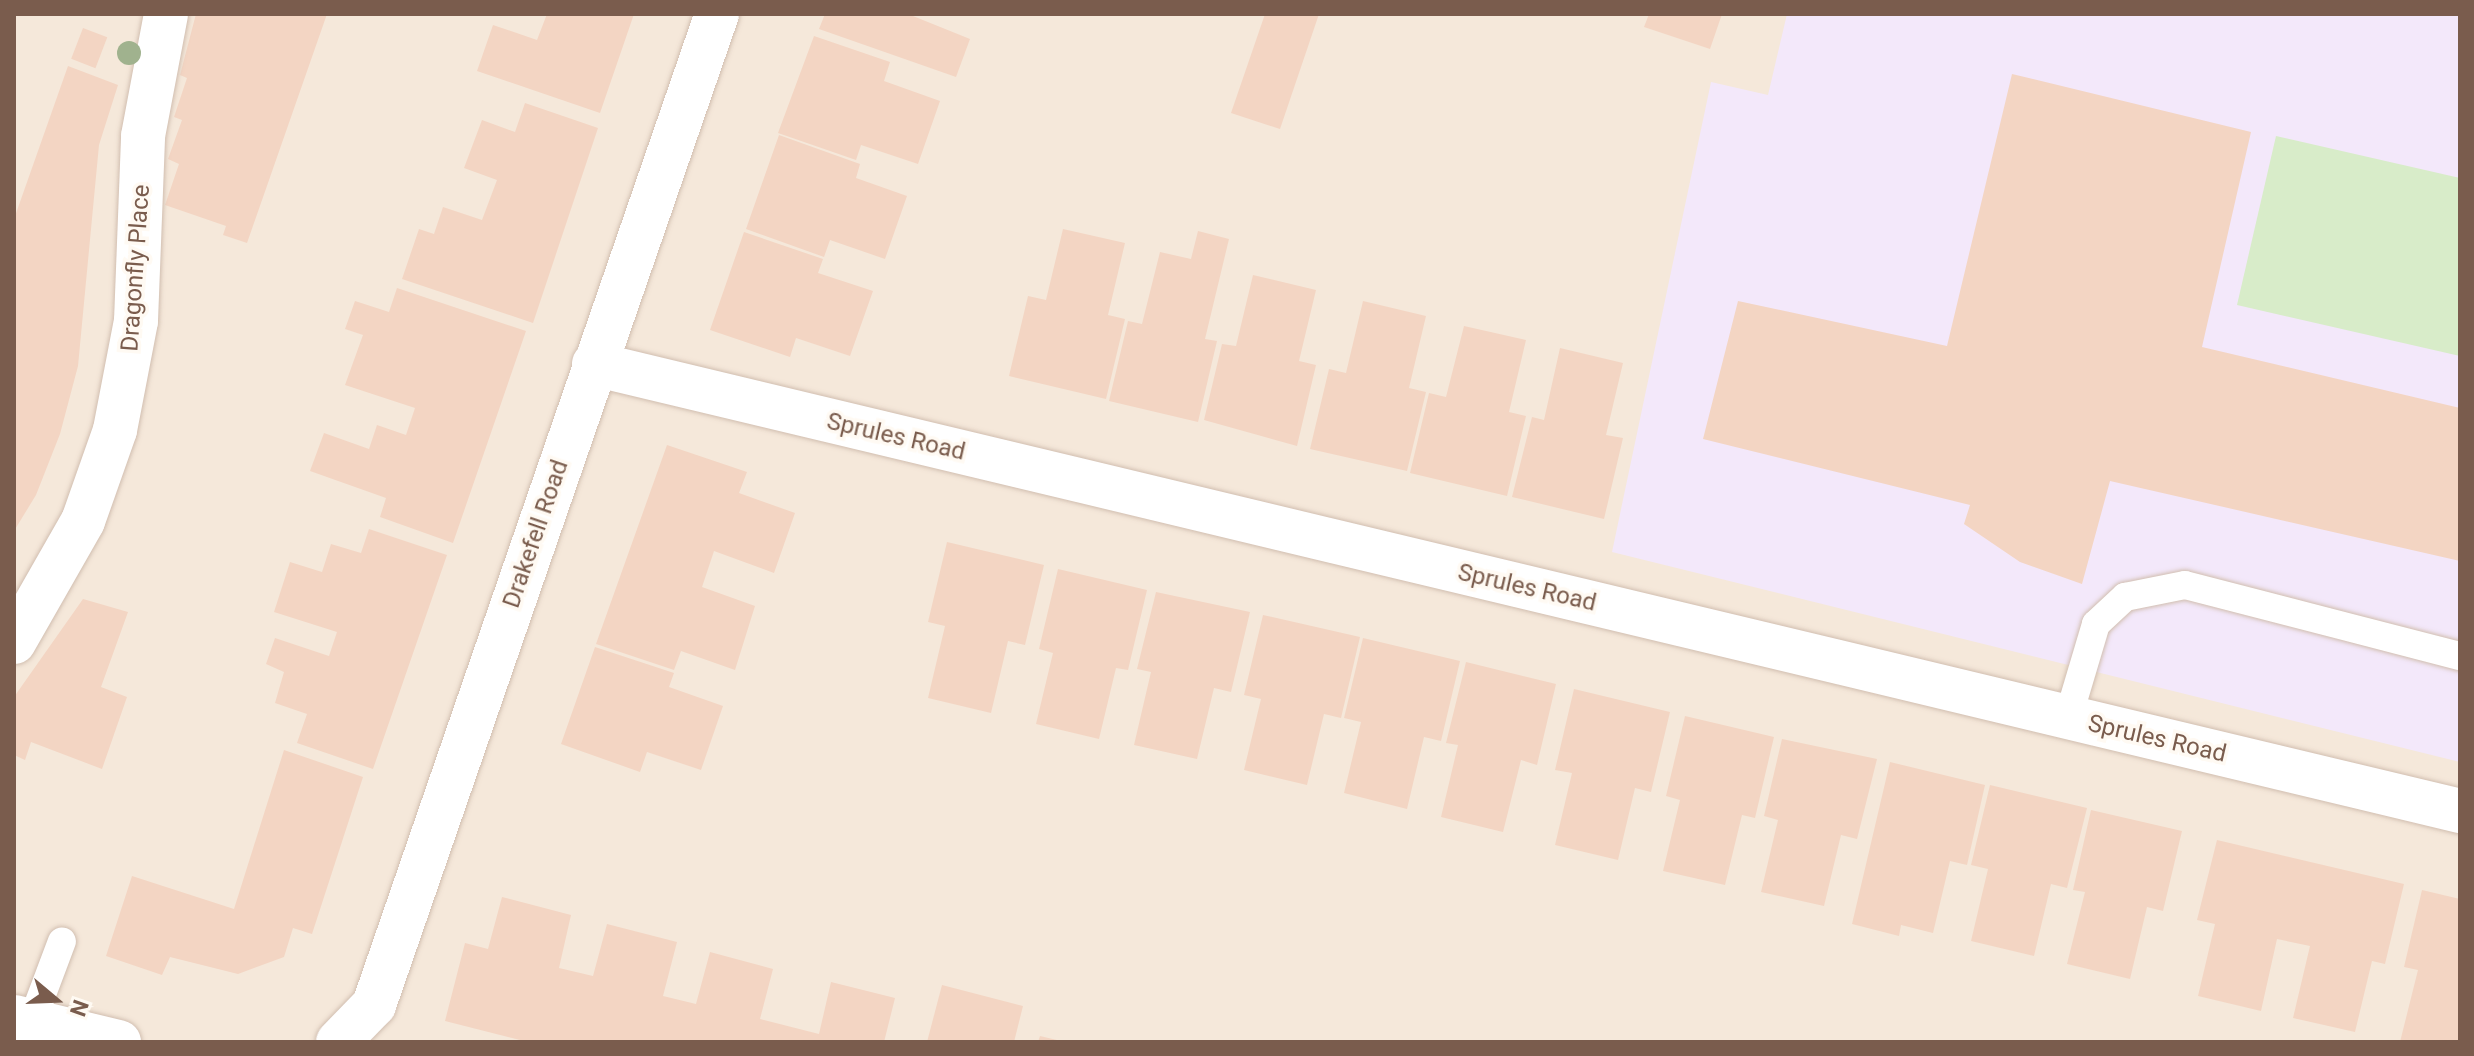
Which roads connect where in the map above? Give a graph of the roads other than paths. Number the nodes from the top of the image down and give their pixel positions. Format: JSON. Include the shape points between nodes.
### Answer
{"nodes":[{"id":1,"x":166,"y":14,"type":"edge"},
{"id":2,"x":717,"y":14,"type":"edge"},
{"id":3,"x":594,"y":364,"type":"junction"},
{"id":4,"x":14,"y":642,"type":"edge"},
{"id":5,"x":2460,"y":656,"type":"edge"},
{"id":6,"x":2068,"y":718,"type":"junction"},
{"id":7,"x":2460,"y":811,"type":"edge"},
{"id":8,"x":62,"y":941,"type":"dead end"},
{"id":9,"x":23,"y":1019,"type":"edge"},
{"id":10,"x":119,"y":1042,"type":"edge"},
{"id":11,"x":338,"y":1042,"type":"edge"}],
"edges":[{"from":1,"to":4,"type":"street","name":"Dragonfly Place","via":[[143,136],[136,321],[115,430],[83,521]]},
{"from":2,"to":3,"type":"street","name":"Drakefell Road"},
{"from":3,"to":6,"type":"street","name":"Sprules Road"},
{"from":3,"to":11,"type":"street","name":"Drakefell Road","via":[[374,1005]]},
{"from":5,"to":6,"type":"lane","via":[[2185,585],[2125,597],[2096,624]]},
{"from":6,"to":7,"type":"street","name":"Sprules Road"},
{"from":8,"to":9,"type":"lane"},
{"from":9,"to":10,"type":"street"}]}
